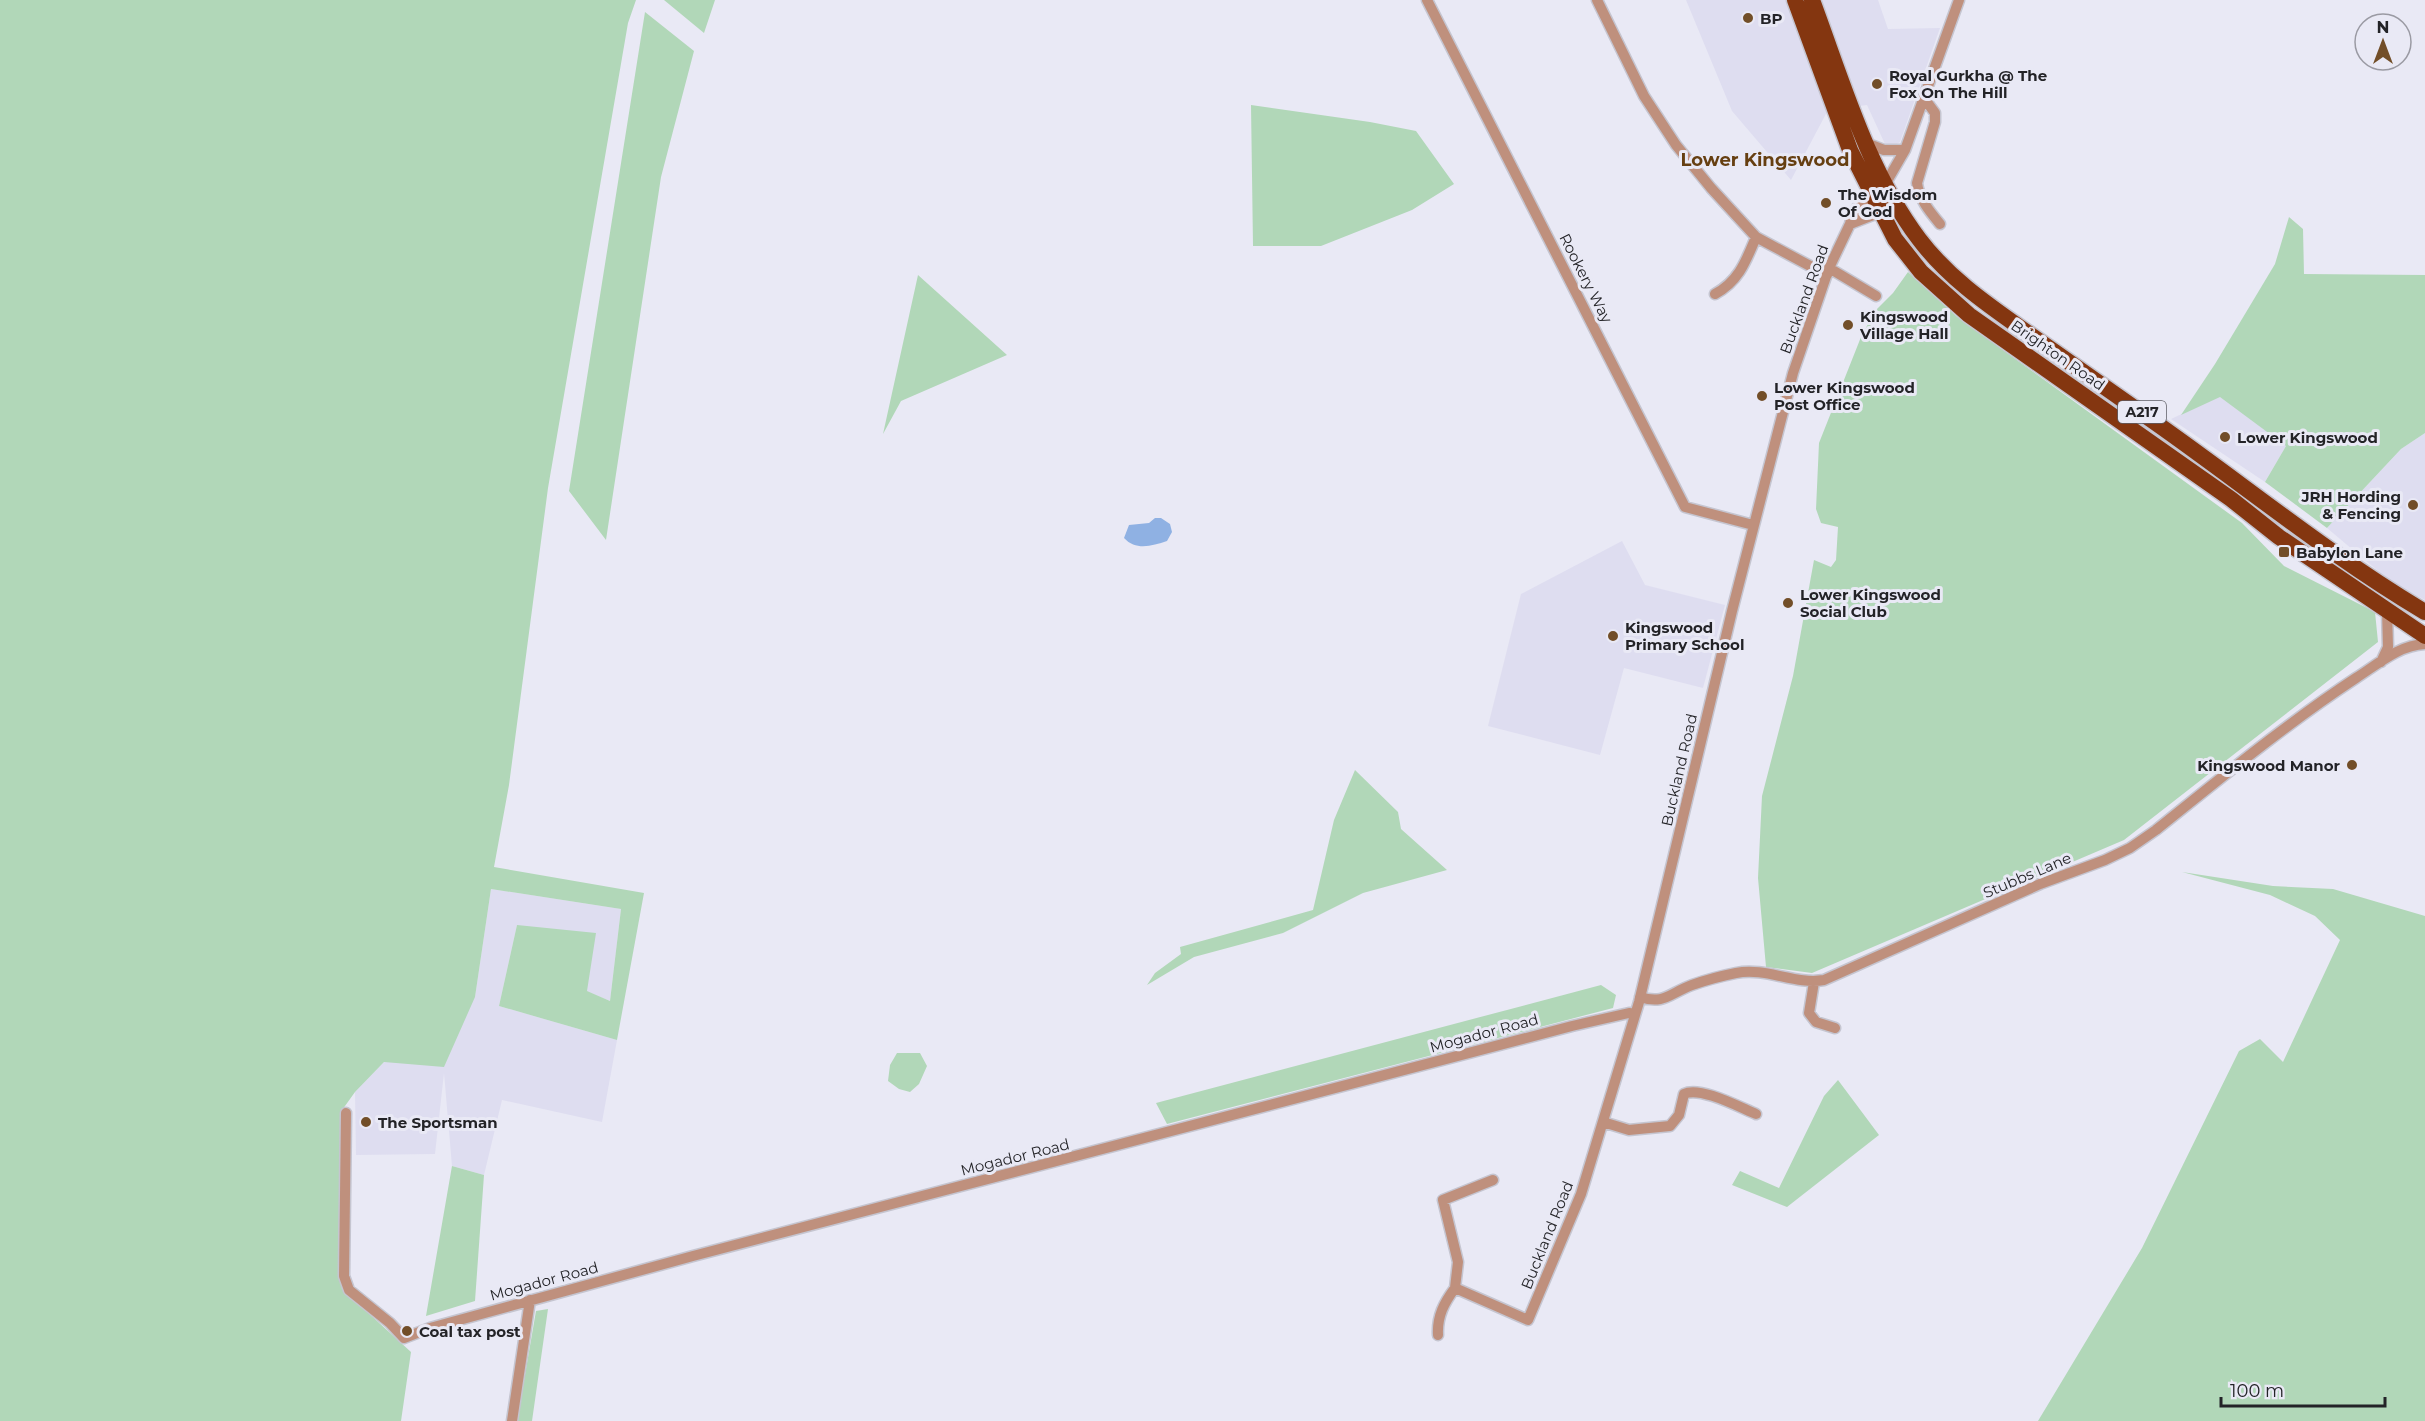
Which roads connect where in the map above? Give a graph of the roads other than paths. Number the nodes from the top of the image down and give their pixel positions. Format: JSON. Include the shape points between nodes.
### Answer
{"nodes":[{"id":1,"x":1427,"y":0,"type":"edge"},
{"id":2,"x":1597,"y":0,"type":"edge"},
{"id":3,"x":1795,"y":0,"type":"edge"},
{"id":4,"x":1812,"y":0,"type":"edge"},
{"id":5,"x":1959,"y":0,"type":"edge"},
{"id":6,"x":1924,"y":98,"type":"junction"},
{"id":7,"x":1866,"y":143,"type":"junction"},
{"id":8,"x":1905,"y":150,"type":"junction"},
{"id":9,"x":1886,"y":186,"type":"junction"},
{"id":10,"x":1873,"y":200,"type":"junction"},
{"id":11,"x":1940,"y":224,"type":"dead end"},
{"id":12,"x":1756,"y":237,"type":"junction"},
{"id":13,"x":1828,"y":272,"type":"junction"},
{"id":14,"x":1715,"y":294,"type":"dead end"},
{"id":15,"x":1876,"y":296,"type":"dead end"},
{"id":16,"x":1753,"y":525,"type":"junction"},
{"id":17,"x":2387,"y":610,"type":"junction"},
{"id":18,"x":2425,"y":612,"type":"edge"},
{"id":19,"x":2425,"y":636,"type":"edge"},
{"id":20,"x":2425,"y":644,"type":"edge"},
{"id":21,"x":2381,"y":662,"type":"junction"},
{"id":22,"x":1814,"y":982,"type":"junction"},
{"id":23,"x":1640,"y":997,"type":"junction"},
{"id":24,"x":1635,"y":1014,"type":"junction"},
{"id":25,"x":1835,"y":1028,"type":"dead end"},
{"id":26,"x":346,"y":1113,"type":"dead end"},
{"id":27,"x":1756,"y":1114,"type":"dead end"},
{"id":28,"x":1603,"y":1122,"type":"junction"},
{"id":29,"x":1493,"y":1180,"type":"dead end"},
{"id":30,"x":1455,"y":1288,"type":"junction"},
{"id":31,"x":530,"y":1300,"type":"junction"},
{"id":32,"x":1438,"y":1335,"type":"dead end"},
{"id":33,"x":512,"y":1421,"type":"edge"}],
"edges":[{"from":1,"to":16,"type":"street","name":"Rookery Way","via":[[1685,507]]},
{"from":2,"to":12,"type":"street","via":[[1644,96],[1676,145]]},
{"from":3,"to":10,"type":"highway","name":"Brighton Road","number":"A217","via":[[1850,150]]},
{"from":4,"to":7,"type":"highway","name":"Brighton Road","number":"A217"},
{"from":5,"to":6,"type":"street"},
{"from":6,"to":8,"type":"street"},
{"from":6,"to":11,"type":"street","via":[[1935,113],[1935,122],[1918,191]]},
{"from":7,"to":8,"type":"street","via":[[1884,150]]},
{"from":7,"to":9,"type":"highway","name":"Brighton Road","number":"A217"},
{"from":8,"to":9,"type":"street"},
{"from":9,"to":10,"type":"street"},
{"from":9,"to":18,"type":"highway","name":"Brighton Road","number":"A217","via":[[1917,238],[1937,262],[1980,300],[2212,462],[2374,582]]},
{"from":10,"to":13,"type":"street","name":"Buckland Road","via":[[1861,202],[1852,215]]},
{"from":10,"to":17,"type":"highway","name":"Brighton Road","number":"A217","via":[[1921,272],[1969,315]]},
{"from":12,"to":13,"type":"street"},
{"from":12,"to":14,"type":"street","via":[[1742,271],[1729,287]]},
{"from":13,"to":15,"type":"street"},
{"from":13,"to":16,"type":"street","name":"Buckland Road","via":[[1793,373]]},
{"from":16,"to":23,"type":"street","name":"Buckland Road"},
{"from":17,"to":19,"type":"highway","name":"Brighton Road","number":"A217"},
{"from":17,"to":21,"type":"street","via":[[2388,647]]},
{"from":20,"to":21,"type":"street","name":"Stubbs Lane","via":[[2395,652]]},
{"from":21,"to":22,"type":"street","name":"Stubbs Lane","via":[[2305,712],[2130,848]]},
{"from":22,"to":23,"type":"street","name":"Stubbs Lane","via":[[1740,972],[1688,986],[1665,999]]},
{"from":22,"to":25,"type":"street","via":[[1809,1013],[1816,1022]]},
{"from":23,"to":24,"type":"street","name":"Buckland Road"},
{"from":24,"to":28,"type":"street","name":"Buckland Road"},
{"from":24,"to":31,"type":"street","name":"Mogador Road","via":[[1572,1026]]},
{"from":26,"to":31,"type":"street","name":"Mogador Road","via":[[344,1276],[349,1290],[404,1338]]},
{"from":27,"to":28,"type":"street","via":[[1690,1091],[1684,1094],[1670,1126],[1629,1130]]},
{"from":28,"to":30,"type":"street","name":"Buckland Road","via":[[1581,1194],[1528,1320]]},
{"from":29,"to":30,"type":"street","via":[[1443,1200],[1458,1262]]},
{"from":30,"to":32,"type":"street","via":[[1437,1321]]},
{"from":31,"to":33,"type":"street"}]}
